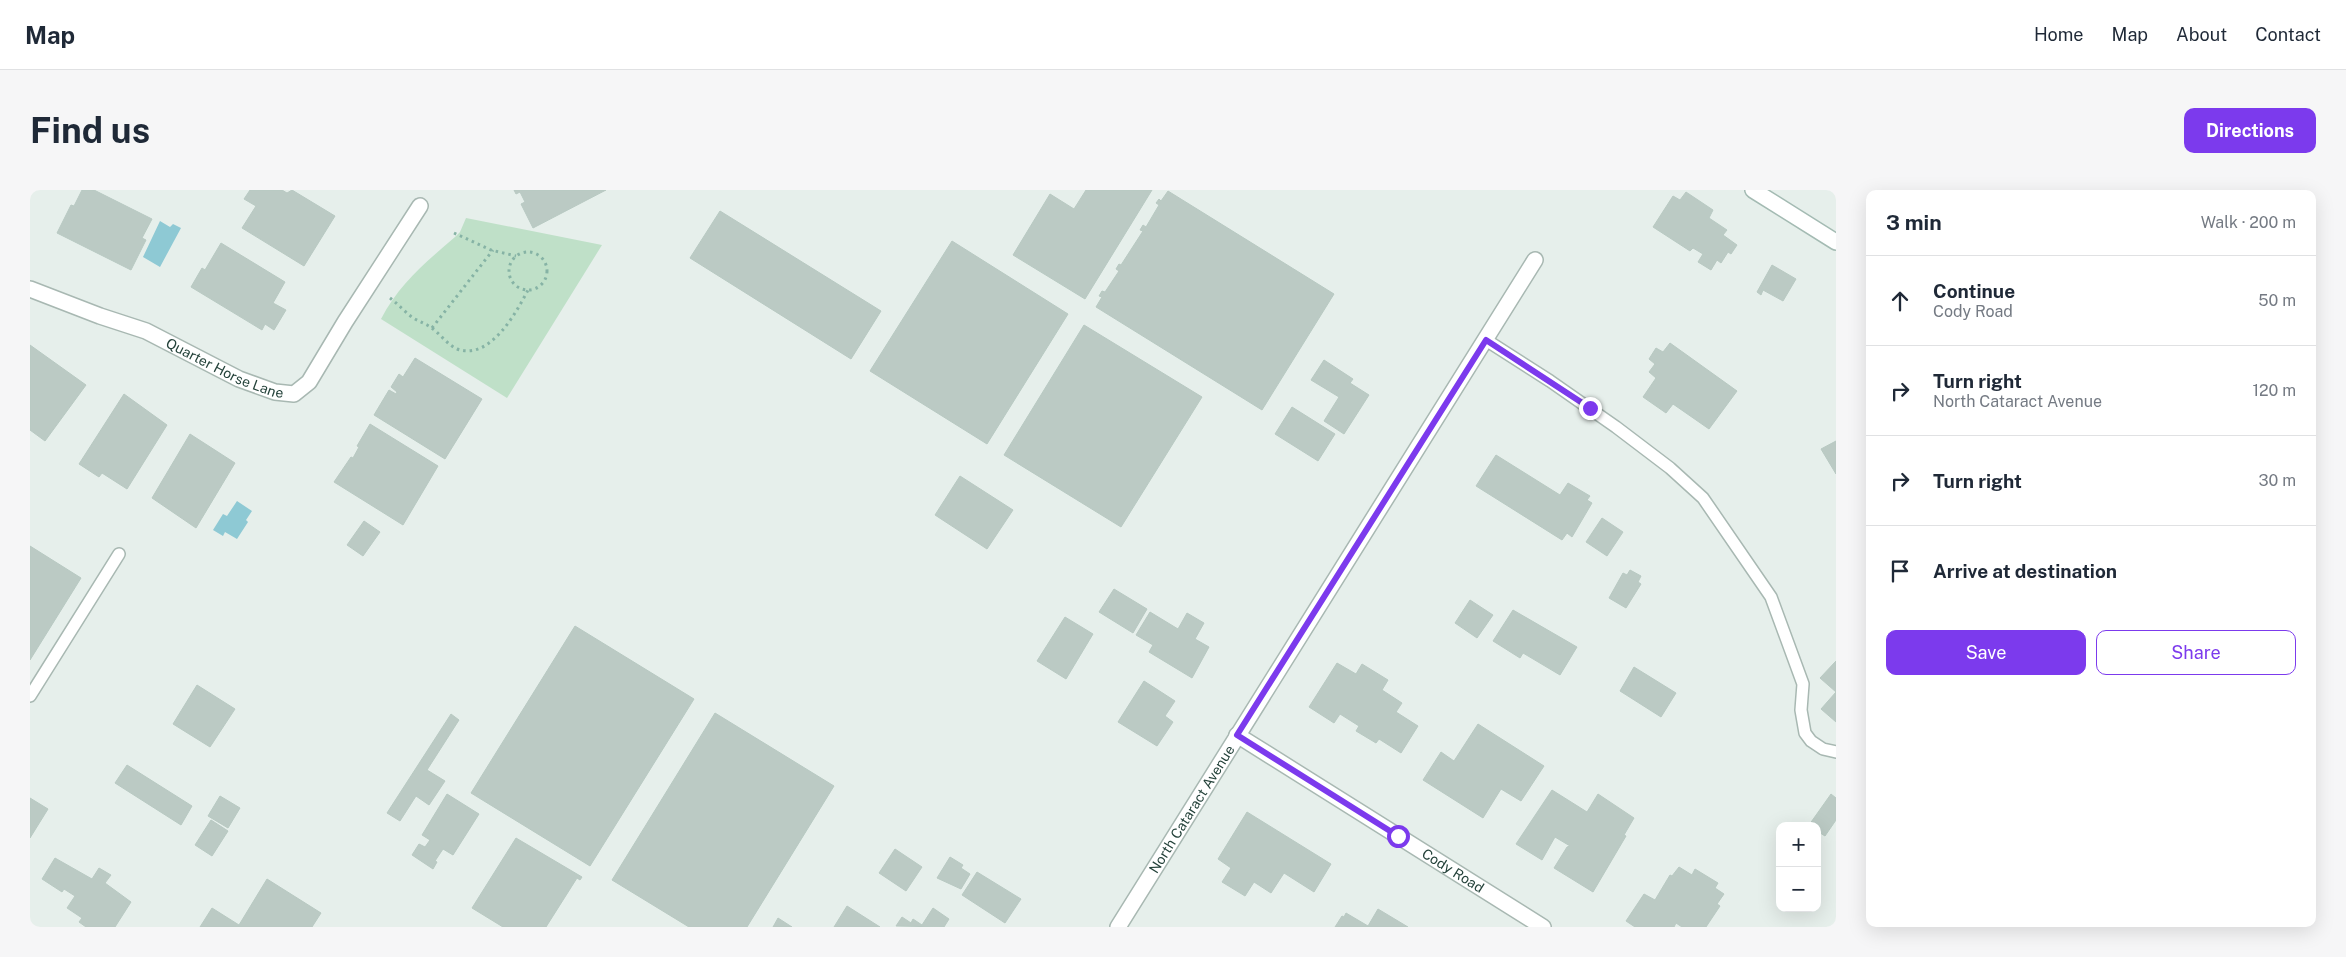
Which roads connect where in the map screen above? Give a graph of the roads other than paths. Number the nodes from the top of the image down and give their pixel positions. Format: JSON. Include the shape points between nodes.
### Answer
{"nodes":[{"id":1,"x":1753,"y":190,"type":"edge"},
{"id":2,"x":420,"y":206,"type":"dead end"},
{"id":3,"x":1836,"y":242,"type":"edge"},
{"id":4,"x":1535,"y":260,"type":"dead end"},
{"id":5,"x":30,"y":289,"type":"edge"},
{"id":6,"x":1486,"y":340,"type":"junction"},
{"id":7,"x":119,"y":554,"type":"dead end"},
{"id":8,"x":30,"y":696,"type":"edge"},
{"id":9,"x":1237,"y":735,"type":"junction"},
{"id":10,"x":1836,"y":752,"type":"edge"},
{"id":11,"x":1118,"y":927,"type":"edge"},
{"id":12,"x":1542,"y":927,"type":"edge"}],
"edges":[{"from":1,"to":3,"type":"street"},
{"from":2,"to":5,"type":"street","name":"Quarter Horse Lane","via":[[309,382],[294,394],[275,392],[239,379],[146,331]]},
{"from":4,"to":6,"type":"street","name":"North Cataract Avenue"},
{"from":6,"to":9,"type":"street","name":"North Cataract Avenue"},
{"from":6,"to":10,"type":"lane","via":[[1616,427],[1703,498],[1771,596],[1803,684],[1801,710],[1805,733],[1823,749]]},
{"from":7,"to":8,"type":"lane"},
{"from":9,"to":11,"type":"street","name":"North Cataract Avenue"},
{"from":9,"to":12,"type":"street","name":"Cody Road"}]}
